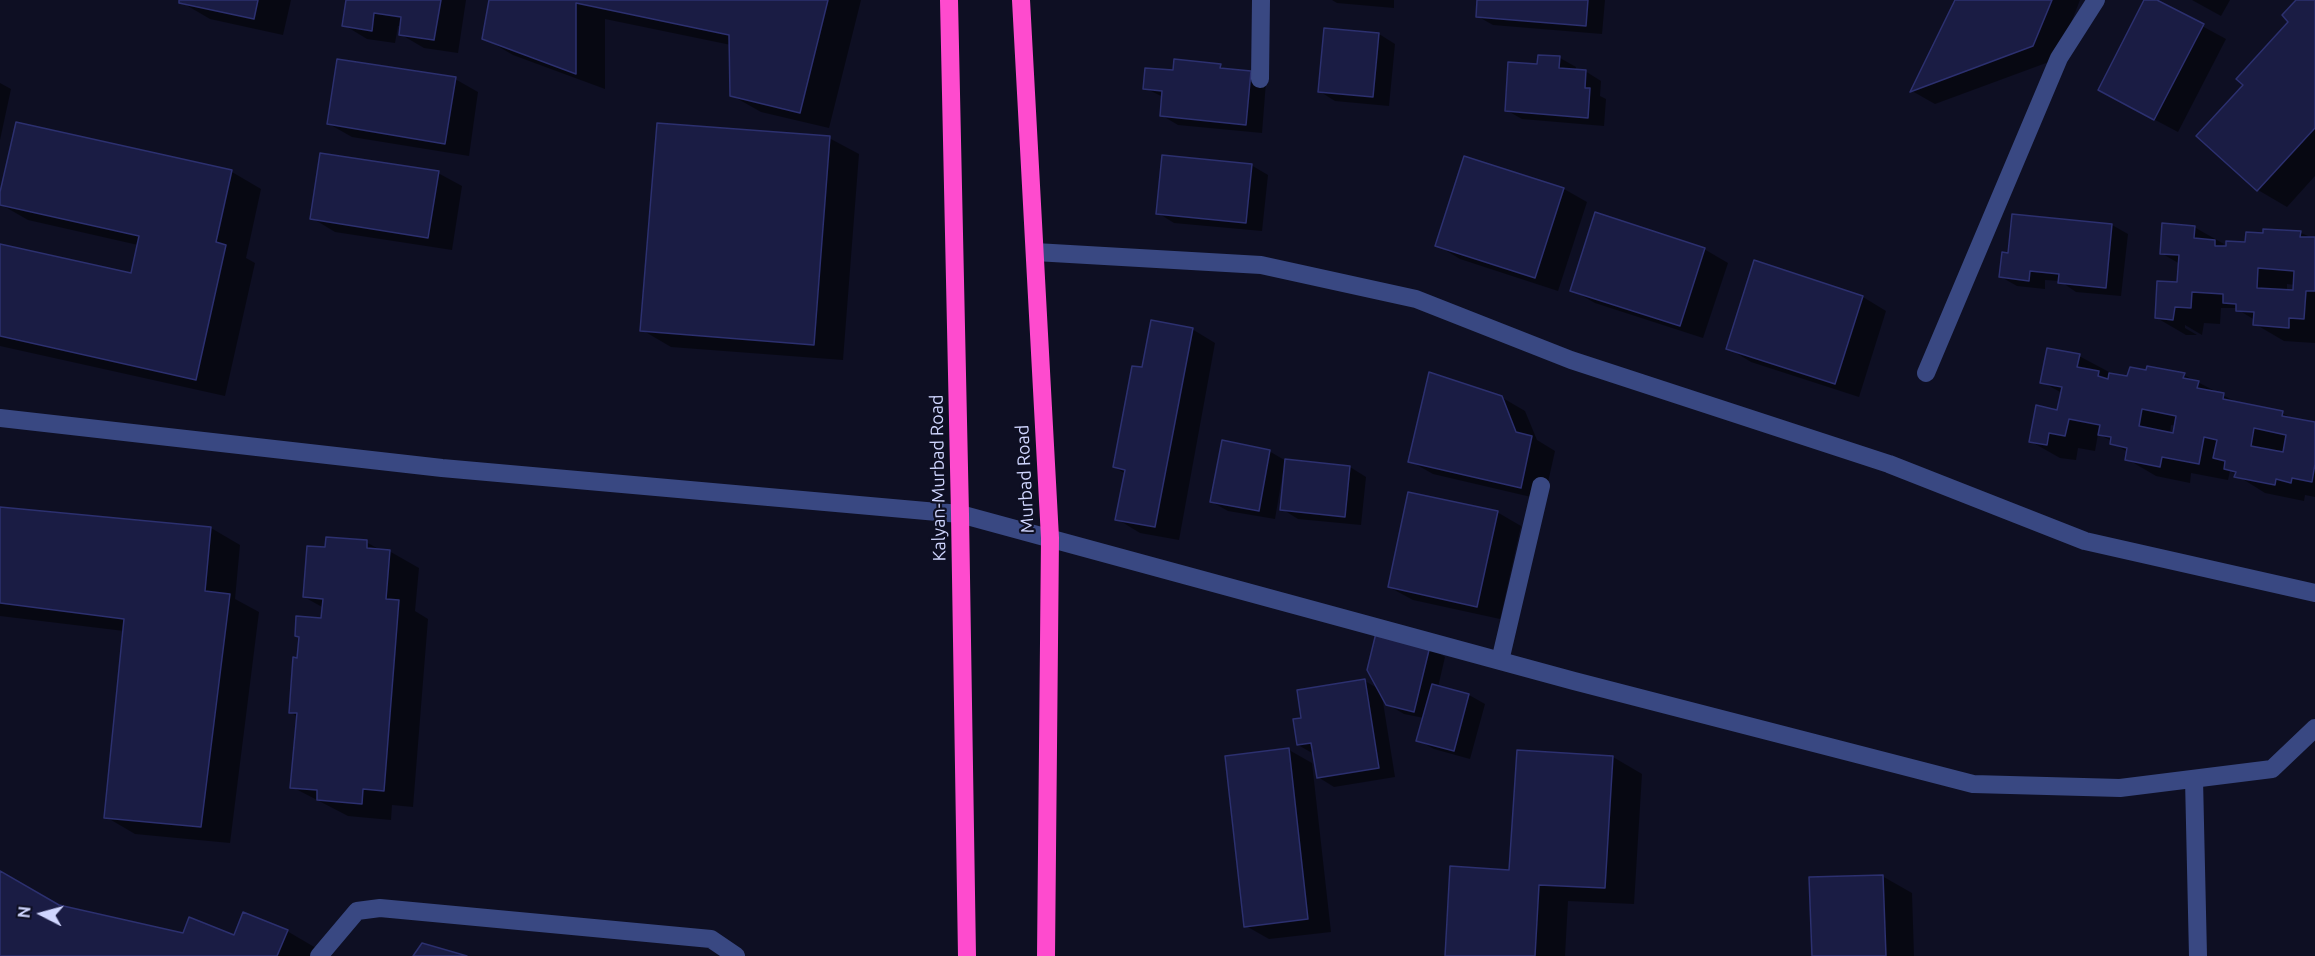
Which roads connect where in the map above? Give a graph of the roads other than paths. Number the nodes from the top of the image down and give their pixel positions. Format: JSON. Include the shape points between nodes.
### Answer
{"nodes":[{"id":1,"x":948,"y":0,"type":"edge"},
{"id":2,"x":1021,"y":0,"type":"edge"},
{"id":3,"x":1261,"y":0,"type":"edge"},
{"id":4,"x":2096,"y":0,"type":"edge"},
{"id":5,"x":1260,"y":79,"type":"dead end"},
{"id":6,"x":1035,"y":252,"type":"junction"},
{"id":7,"x":1926,"y":373,"type":"dead end"},
{"id":8,"x":0,"y":418,"type":"edge"},
{"id":9,"x":1541,"y":486,"type":"dead end"},
{"id":10,"x":960,"y":513,"type":"junction"},
{"id":11,"x":1050,"y":538,"type":"junction"},
{"id":12,"x":2315,"y":593,"type":"edge"},
{"id":13,"x":1500,"y":661,"type":"junction"},
{"id":14,"x":2315,"y":728,"type":"edge"},
{"id":15,"x":2194,"y":779,"type":"junction"},
{"id":16,"x":319,"y":956,"type":"edge"},
{"id":17,"x":736,"y":956,"type":"edge"},
{"id":18,"x":967,"y":956,"type":"edge"},
{"id":19,"x":1046,"y":956,"type":"edge"},
{"id":20,"x":2198,"y":956,"type":"edge"}],
"edges":[{"from":1,"to":10,"type":"highway","name":"Kalyan-Murbad Road"},
{"from":2,"to":6,"type":"highway","name":"Murbad Road"},
{"from":3,"to":5,"type":"street"},
{"from":4,"to":7,"type":"street","via":[[2059,58]]},
{"from":6,"to":11,"type":"highway","name":"Murbad Road"},
{"from":6,"to":12,"type":"street","via":[[1261,265],[1416,298],[1571,360],[1888,464],[2085,541]]},
{"from":8,"to":10,"type":"street","via":[[442,468]]},
{"from":9,"to":13,"type":"street"},
{"from":10,"to":11,"type":"street"},
{"from":10,"to":18,"type":"highway","name":"Kalyan-Murbad Road"},
{"from":11,"to":13,"type":"street"},
{"from":11,"to":19,"type":"highway","name":"Murbad Road"},
{"from":13,"to":15,"type":"street","via":[[1973,784],[2120,788]]},
{"from":14,"to":15,"type":"street","via":[[2272,769]]},
{"from":15,"to":20,"type":"street"},
{"from":16,"to":17,"type":"street","via":[[357,911],[380,908],[711,939]]}]}
